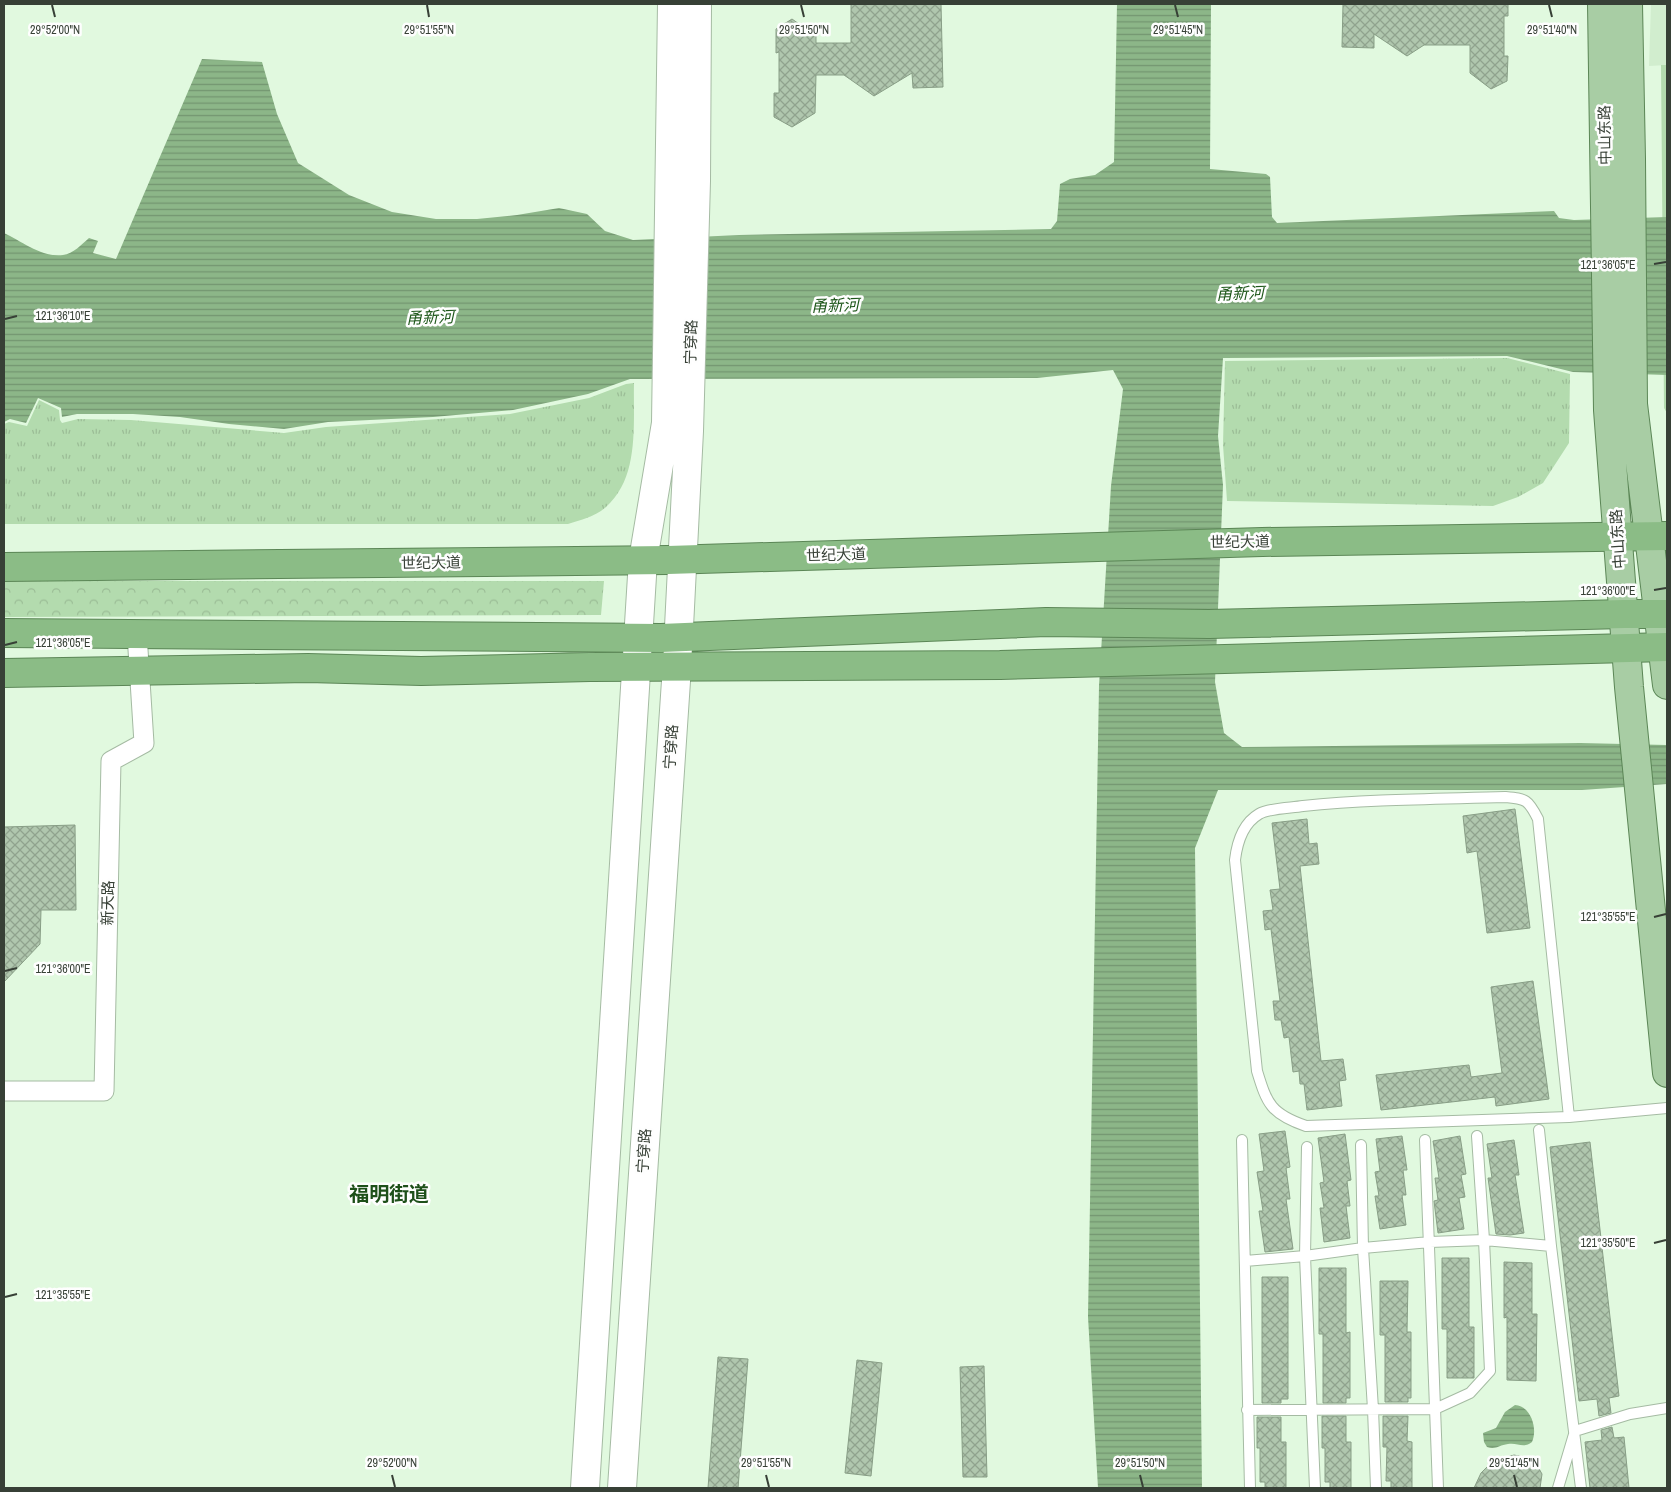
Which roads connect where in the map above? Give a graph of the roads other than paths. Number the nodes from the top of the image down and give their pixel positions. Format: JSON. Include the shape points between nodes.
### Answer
{"nodes":[{"id":1,"x":672,"y":4,"type":"edge"},
{"id":2,"x":697,"y":4,"type":"edge"},
{"id":3,"x":1602,"y":4,"type":"edge"},
{"id":4,"x":1628,"y":4,"type":"edge"},
{"id":5,"x":1618,"y":160,"type":"junction"},
{"id":6,"x":683,"y":181,"type":"junction"},
{"id":7,"x":1621,"y":407,"type":"junction"},
{"id":8,"x":677,"y":427,"type":"junction"},
{"id":9,"x":1656,"y":507,"type":"edge"},
{"id":10,"x":1618,"y":536,"type":"junction"},
{"id":11,"x":1658,"y":536,"type":"edge"},
{"id":12,"x":643,"y":560,"type":"junction"},
{"id":13,"x":682,"y":560,"type":"junction"},
{"id":14,"x":4,"y":567,"type":"edge"},
{"id":15,"x":1624,"y":614,"type":"junction"},
{"id":16,"x":1663,"y":614,"type":"edge"},
{"id":17,"x":4,"y":633,"type":"edge"},
{"id":18,"x":137,"y":634,"type":"junction"},
{"id":19,"x":677,"y":636,"type":"junction"},
{"id":20,"x":637,"y":638,"type":"junction"},
{"id":21,"x":1665,"y":647,"type":"edge"},
{"id":22,"x":1626,"y":648,"type":"junction"},
{"id":23,"x":676,"y":666,"type":"junction"},
{"id":24,"x":635,"y":667,"type":"junction"},
{"id":25,"x":139,"y":671,"type":"junction"},
{"id":26,"x":4,"y":673,"type":"edge"},
{"id":27,"x":1667,"y":684,"type":"edge"},
{"id":28,"x":1667,"y":1073,"type":"edge"},
{"id":29,"x":4,"y":1092,"type":"edge"},
{"id":30,"x":1667,"y":1108,"type":"edge"},
{"id":31,"x":1569,"y":1117,"type":"junction"},
{"id":32,"x":1539,"y":1130,"type":"dead end"},
{"id":33,"x":1477,"y":1136,"type":"dead end"},
{"id":34,"x":1242,"y":1140,"type":"dead end"},
{"id":35,"x":1425,"y":1140,"type":"dead end"},
{"id":36,"x":1361,"y":1145,"type":"dead end"},
{"id":37,"x":1307,"y":1147,"type":"dead end"},
{"id":38,"x":1484,"y":1240,"type":"junction"},
{"id":39,"x":1430,"y":1242,"type":"junction"},
{"id":40,"x":1551,"y":1246,"type":"junction"},
{"id":41,"x":1363,"y":1248,"type":"junction"},
{"id":42,"x":1305,"y":1256,"type":"junction"},
{"id":43,"x":1245,"y":1261,"type":"junction"},
{"id":44,"x":1667,"y":1408,"type":"edge"},
{"id":45,"x":1373,"y":1409,"type":"junction"},
{"id":46,"x":1436,"y":1409,"type":"junction"},
{"id":47,"x":1247,"y":1410,"type":"junction"},
{"id":48,"x":1312,"y":1410,"type":"junction"},
{"id":49,"x":1575,"y":1431,"type":"junction"},
{"id":50,"x":585,"y":1488,"type":"edge"},
{"id":51,"x":622,"y":1488,"type":"edge"},
{"id":52,"x":1250,"y":1488,"type":"edge"},
{"id":53,"x":1315,"y":1488,"type":"edge"},
{"id":54,"x":1376,"y":1488,"type":"edge"},
{"id":55,"x":1438,"y":1488,"type":"edge"},
{"id":56,"x":1558,"y":1488,"type":"edge"},
{"id":57,"x":1581,"y":1488,"type":"edge"}],
"edges":[{"from":1,"to":6,"type":"main road","name":"宁穿路"},
{"from":2,"to":6,"type":"main road","name":"宁穿路"},
{"from":3,"to":5,"type":"main road","name":"中山东路"},
{"from":4,"to":5,"type":"main road","name":"中山东路"},
{"from":5,"to":7,"type":"main road","name":"中山东路"},
{"from":6,"to":8,"type":"main road","name":"宁穿路"},
{"from":7,"to":9,"type":"main road","name":"中山东路"},
{"from":7,"to":10,"type":"main road","name":"中山东路"},
{"from":8,"to":12,"type":"main road"},
{"from":8,"to":13,"type":"main road","name":"宁穿路"},
{"from":9,"to":11,"type":"main road","name":"中山东路"},
{"from":10,"to":11,"type":"highway","name":"世纪大道"},
{"from":10,"to":13,"type":"highway","name":"世纪大道","via":[[1207,543]]},
{"from":10,"to":15,"type":"main road","name":"中山东路"},
{"from":11,"to":16,"type":"main road","name":"中山东路"},
{"from":12,"to":13,"type":"highway","name":"世纪大道"},
{"from":12,"to":14,"type":"highway","name":"世纪大道"},
{"from":12,"to":20,"type":"main road"},
{"from":13,"to":19,"type":"main road","name":"宁穿路"},
{"from":15,"to":16,"type":"highway"},
{"from":15,"to":19,"type":"highway","via":[[1209,624],[1046,622]]},
{"from":15,"to":22,"type":"main road","name":"中山东路"},
{"from":16,"to":21,"type":"main road","name":"中山东路"},
{"from":17,"to":18,"type":"highway"},
{"from":18,"to":20,"type":"highway"},
{"from":18,"to":25,"type":"street","name":"新天路"},
{"from":19,"to":20,"type":"highway"},
{"from":19,"to":23,"type":"main road","name":"宁穿路"},
{"from":20,"to":24,"type":"main road"},
{"from":21,"to":22,"type":"highway"},
{"from":21,"to":27,"type":"main road","name":"中山东路"},
{"from":22,"to":23,"type":"highway","via":[[991,665]]},
{"from":22,"to":28,"type":"main road","name":"中山东路"},
{"from":23,"to":24,"type":"highway"},
{"from":23,"to":51,"type":"main road","name":"宁穿路"},
{"from":24,"to":25,"type":"highway"},
{"from":24,"to":50,"type":"main road"},
{"from":25,"to":26,"type":"highway"},
{"from":25,"to":29,"type":"street","name":"新天路","via":[[144,743],[111,761],[104,1091]]},
{"from":30,"to":31,"type":"lane"},
{"from":31,"to":31,"type":"lane","via":[[1538,819],[1531,804],[1505,797],[1334,803],[1259,814],[1245,827],[1237,842],[1236,860],[1258,1071],[1272,1108],[1306,1126]]},
{"from":32,"to":40,"type":"lane"},
{"from":33,"to":38,"type":"lane"},
{"from":34,"to":43,"type":"lane"},
{"from":35,"to":39,"type":"lane"},
{"from":36,"to":41,"type":"lane"},
{"from":37,"to":42,"type":"lane"},
{"from":38,"to":39,"type":"lane"},
{"from":38,"to":40,"type":"lane"},
{"from":38,"to":46,"type":"lane","via":[[1490,1371],[1470,1393]]},
{"from":39,"to":41,"type":"lane"},
{"from":39,"to":46,"type":"lane"},
{"from":40,"to":49,"type":"lane"},
{"from":41,"to":42,"type":"lane"},
{"from":41,"to":45,"type":"lane"},
{"from":42,"to":43,"type":"lane"},
{"from":42,"to":48,"type":"lane"},
{"from":43,"to":47,"type":"lane"},
{"from":44,"to":49,"type":"lane","via":[[1630,1414]]},
{"from":45,"to":46,"type":"lane"},
{"from":45,"to":48,"type":"lane"},
{"from":45,"to":54,"type":"lane"},
{"from":46,"to":55,"type":"lane"},
{"from":47,"to":48,"type":"lane"},
{"from":47,"to":52,"type":"lane"},
{"from":48,"to":53,"type":"lane"},
{"from":49,"to":56,"type":"lane"},
{"from":49,"to":57,"type":"lane"}]}
